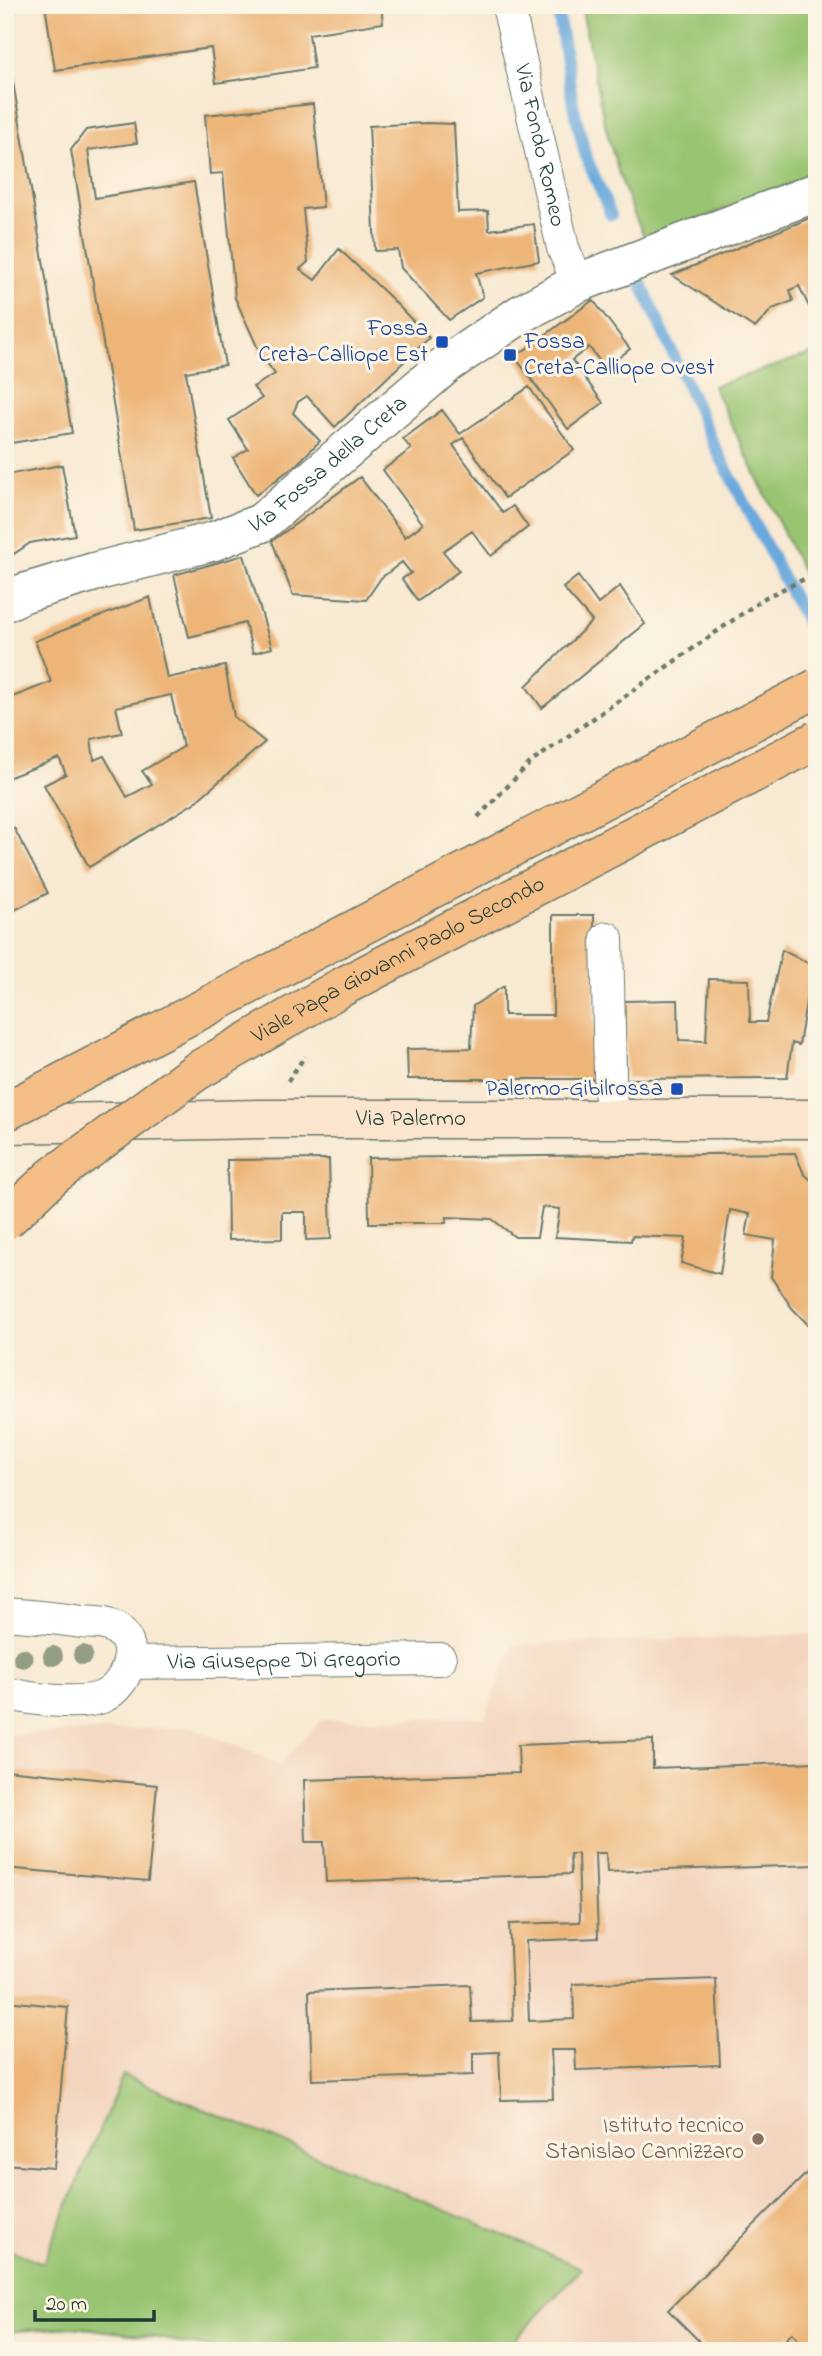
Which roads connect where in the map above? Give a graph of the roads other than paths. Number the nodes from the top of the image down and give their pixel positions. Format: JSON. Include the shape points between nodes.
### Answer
{"nodes":[{"id":1,"x":508,"y":5,"type":"edge"},
{"id":2,"x":817,"y":192,"type":"edge"},
{"id":3,"x":578,"y":283,"type":"junction"},
{"id":4,"x":5,"y":602,"type":"edge"},
{"id":5,"x":817,"y":688,"type":"edge"},
{"id":6,"x":817,"y":740,"type":"edge"},
{"id":7,"x":607,"y":938,"type":"dead end"},
{"id":8,"x":5,"y":1112,"type":"edge"},
{"id":9,"x":611,"y":1118,"type":"junction"},
{"id":10,"x":817,"y":1119,"type":"edge"},
{"id":11,"x":5,"y":1124,"type":"edge"},
{"id":12,"x":5,"y":1222,"type":"edge"},
{"id":13,"x":5,"y":1614,"type":"edge"},
{"id":14,"x":440,"y":1659,"type":"dead end"},
{"id":15,"x":130,"y":1663,"type":"junction"},
{"id":16,"x":5,"y":1693,"type":"edge"}],
"edges":[{"from":1,"to":3,"type":"street","name":"Via Fondo Romeo","via":[[564,248]]},
{"from":2,"to":3,"type":"street","name":"Via Fossa della Creta"},
{"from":3,"to":4,"type":"street","name":"Via Fossa della Creta","via":[[448,363],[261,523]]},
{"from":5,"to":8,"type":"main road","name":"Viale Papa Giovanni Paolo Secondo","bridge":true},
{"from":6,"to":12,"type":"main road","name":"Viale Papa Giovanni Paolo Secondo","bridge":true,"via":[[340,988],[197,1071],[53,1177]]},
{"from":7,"to":9,"type":"street"},
{"from":9,"to":10,"type":"main road","name":"Via Palermo"},
{"from":9,"to":11,"type":"main road","name":"Via Palermo"},
{"from":13,"to":15,"type":"street","via":[[109,1625],[124,1638]]},
{"from":14,"to":15,"type":"street","name":"Via Giuseppe Di Gregorio"},
{"from":15,"to":16,"type":"street","via":[[126,1675],[102,1697],[48,1701]]}]}
